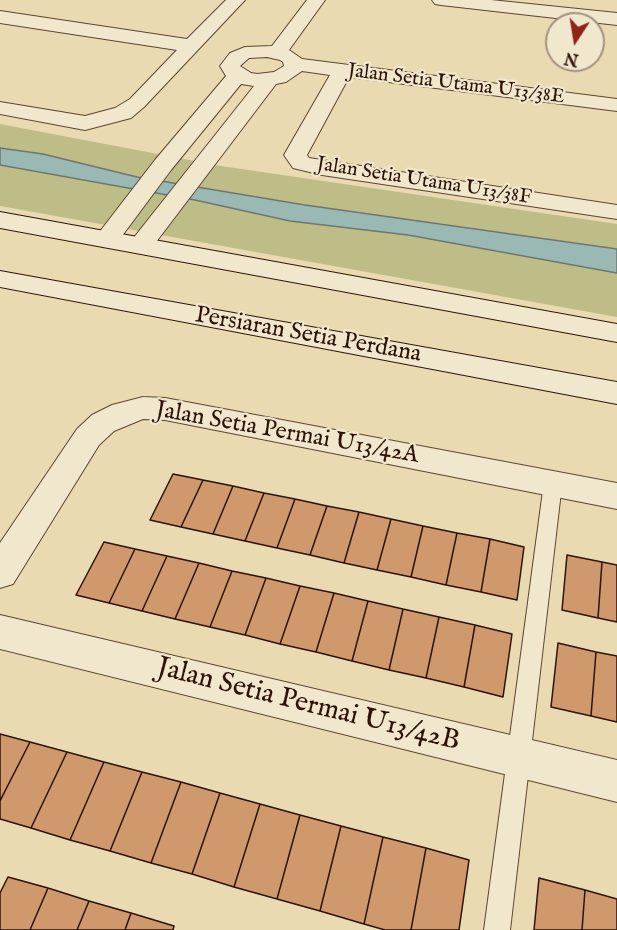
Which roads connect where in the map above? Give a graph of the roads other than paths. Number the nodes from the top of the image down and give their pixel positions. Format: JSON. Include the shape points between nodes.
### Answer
{"nodes":[{"id":1,"x":236,"y":0,"type":"edge"},
{"id":2,"x":316,"y":0,"type":"edge"},
{"id":3,"x":441,"y":0,"type":"edge"},
{"id":4,"x":0,"y":17,"type":"edge"},
{"id":5,"x":617,"y":19,"type":"edge"},
{"id":6,"x":192,"y":46,"type":"junction"},
{"id":7,"x":277,"y":52,"type":"junction"},
{"id":8,"x":294,"y":64,"type":"junction"},
{"id":9,"x":342,"y":71,"type":"junction"},
{"id":10,"x":238,"y":75,"type":"junction"},
{"id":11,"x":269,"y":80,"type":"junction"},
{"id":12,"x":617,"y":105,"type":"edge"},
{"id":13,"x":0,"y":108,"type":"edge"},
{"id":14,"x":617,"y":212,"type":"edge"},
{"id":15,"x":0,"y":220,"type":"edge"},
{"id":16,"x":108,"y":239,"type":"junction"},
{"id":17,"x":141,"y":245,"type":"junction"},
{"id":18,"x":0,"y":279,"type":"edge"},
{"id":19,"x":617,"y":333,"type":"edge"},
{"id":20,"x":617,"y":393,"type":"edge"},
{"id":21,"x":553,"y":483,"type":"junction"},
{"id":22,"x":617,"y":496,"type":"edge"},
{"id":23,"x":0,"y":573,"type":"edge"},
{"id":24,"x":0,"y":632,"type":"edge"},
{"id":25,"x":519,"y":757,"type":"junction"},
{"id":26,"x":617,"y":781,"type":"edge"},
{"id":27,"x":497,"y":930,"type":"edge"}],
"edges":[{"from":1,"to":6,"type":"street"},
{"from":2,"to":7,"type":"street"},
{"from":3,"to":5,"type":"street"},
{"from":4,"to":6,"type":"street"},
{"from":6,"to":13,"type":"street","via":[[123,113],[85,123]]},
{"from":7,"to":8,"type":"street"},
{"from":7,"to":10,"type":"street","via":[[255,51],[237,57],[230,66]]},
{"from":8,"to":9,"type":"street","name":"Jalan Setia Utama U13/38E"},
{"from":8,"to":11,"type":"street","via":[[288,74]]},
{"from":9,"to":12,"type":"street","name":"Jalan Setia Utama U13/38E"},
{"from":9,"to":14,"type":"street","name":"Jalan Setia Utama U13/38F","via":[[295,155],[301,163]]},
{"from":10,"to":11,"type":"street"},
{"from":10,"to":16,"type":"street"},
{"from":11,"to":17,"type":"street"},
{"from":15,"to":16,"type":"street"},
{"from":16,"to":17,"type":"street"},
{"from":17,"to":19,"type":"street"},
{"from":18,"to":20,"type":"street","name":"Persiaran Setia Perdana"},
{"from":21,"to":22,"type":"street","name":"Jalan Setia Permai U13/42A"},
{"from":21,"to":23,"type":"street","name":"Jalan Setia Permai U13/42A","via":[[143,408],[103,423],[88,437]]},
{"from":21,"to":25,"type":"lane"},
{"from":24,"to":25,"type":"street","name":"Jalan Setia Permai U13/42B"},
{"from":25,"to":26,"type":"street","name":"Jalan Setia Permai U13/42B"},
{"from":25,"to":27,"type":"lane"}]}
